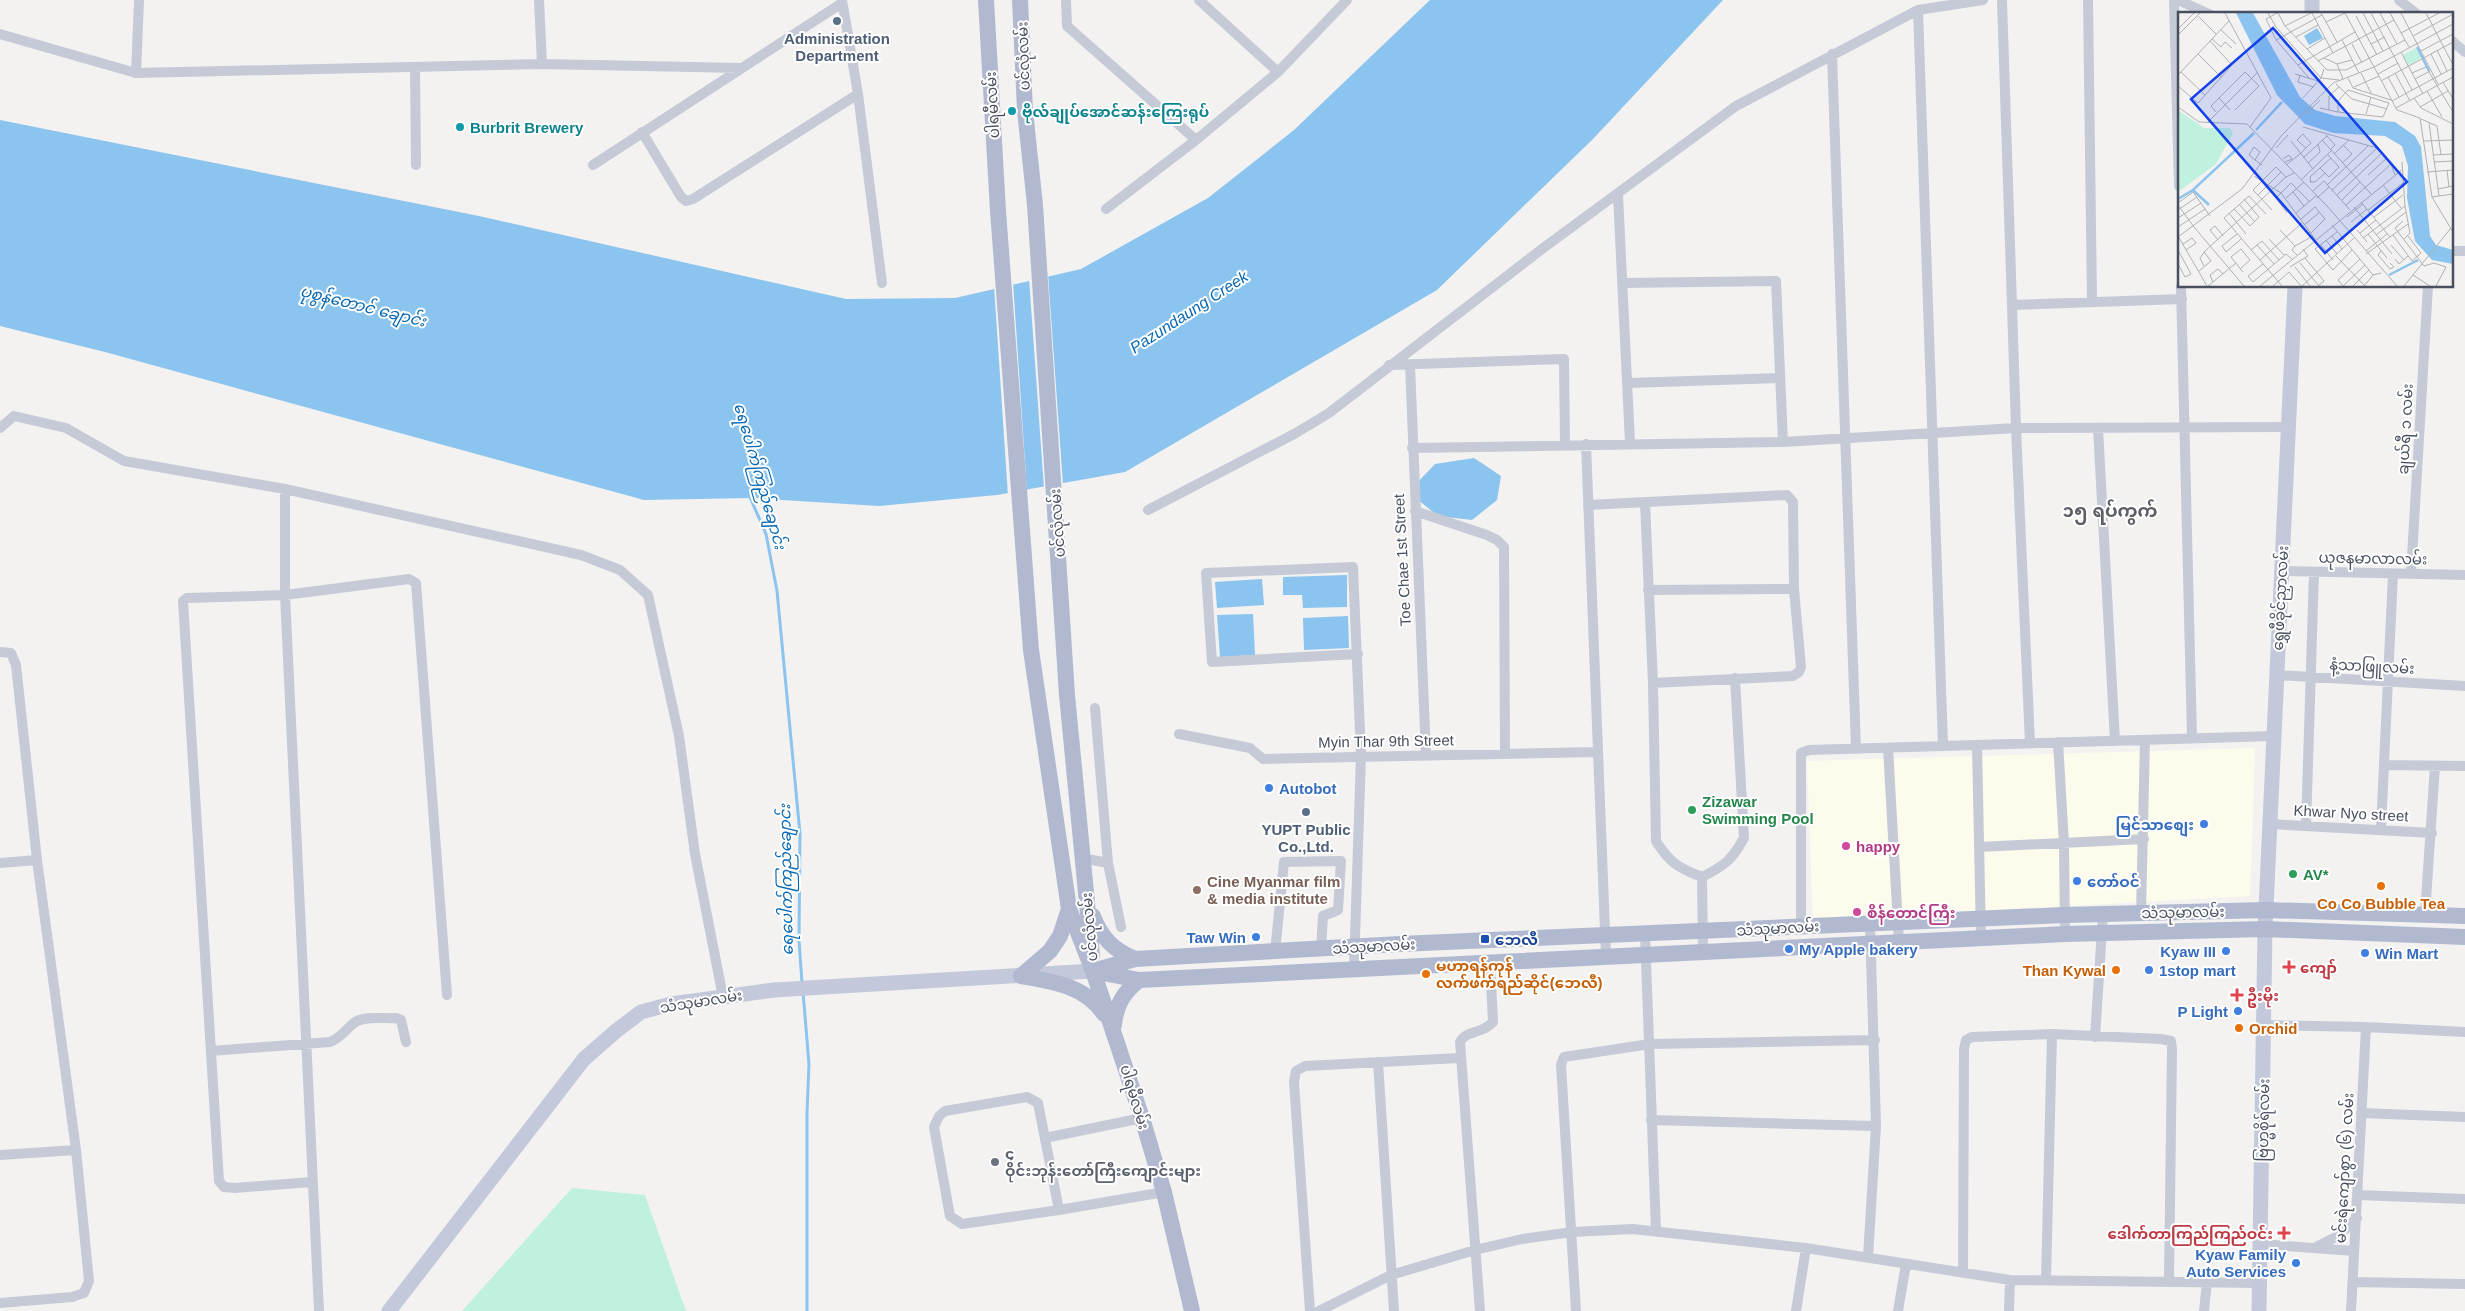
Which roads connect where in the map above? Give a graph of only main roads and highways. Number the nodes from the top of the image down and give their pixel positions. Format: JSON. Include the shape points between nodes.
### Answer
{"nodes":[{"id":1,"x":986,"y":0,"type":"edge"},
{"id":2,"x":1010,"y":0,"type":"edge"},
{"id":3,"x":1020,"y":0,"type":"edge"},
{"id":4,"x":1025,"y":111,"type":"junction"},
{"id":5,"x":998,"y":211,"type":"joint"},
{"id":6,"x":1088,"y":904,"type":"junction"},
{"id":7,"x":1069,"y":909,"type":"junction"},
{"id":8,"x":2465,"y":916,"type":"edge"},
{"id":9,"x":2465,"y":937,"type":"edge"},
{"id":10,"x":1454,"y":942,"type":"junction"},
{"id":11,"x":1135,"y":959,"type":"junction"},
{"id":12,"x":1457,"y":965,"type":"junction"},
{"id":13,"x":1093,"y":971,"type":"junction"},
{"id":14,"x":1139,"y":980,"type":"junction"},
{"id":15,"x":1114,"y":1030,"type":"junction"},
{"id":16,"x":1192,"y":1311,"type":"edge"}],
"edges":[{"from":1,"to":5,"type":"main road","name":"ပါရမီလမ်း"},
{"from":2,"to":4,"type":"main road","via":[[1011,35]]},
{"from":3,"to":4,"type":"main road","name":"ပင်လုံလမ်း"},
{"from":4,"to":6,"type":"main road","name":"ပင်လုံလမ်း","via":[[1035,205],[1067,695]]},
{"from":5,"to":7,"type":"main road","name":"ပင်လုံလမ်း","via":[[1031,650]]},
{"from":6,"to":11,"type":"main road","via":[[1098,930],[1107,942]]},
{"from":6,"to":13,"type":"main road","name":"ပင်လုံလမ်း"},
{"from":7,"to":13,"type":"main road","name":"ပင်လုံလမ်း"},
{"from":7,"to":15,"type":"main road","via":[[1060,936],[1050,951],[1020,976],[1050,981],[1087,996],[1098,1005]]},
{"from":8,"to":10,"type":"main road","name":"သံသုမာလမ်း","via":[[2266,910],[2141,913]]},
{"from":9,"to":12,"type":"main road","name":"သံသုမာလမ်း","via":[[2265,929],[2065,934]]},
{"from":10,"to":11,"type":"main road","name":"သံသုမာလမ်း"},
{"from":10,"to":12,"type":"main road"},
{"from":11,"to":13,"type":"main road","name":"သံသုမာလမ်း"},
{"from":12,"to":14,"type":"main road","name":"သံသုမာလမ်း"},
{"from":13,"to":14,"type":"main road","name":"သံသုမာလမ်း"},
{"from":13,"to":15,"type":"main road","name":"ပါရမီလမ်း"},
{"from":14,"to":15,"type":"main road","via":[[1115,1009]]},
{"from":15,"to":16,"type":"main road","name":"ပါရမီလမ်း","via":[[1164,1192]]}]}
